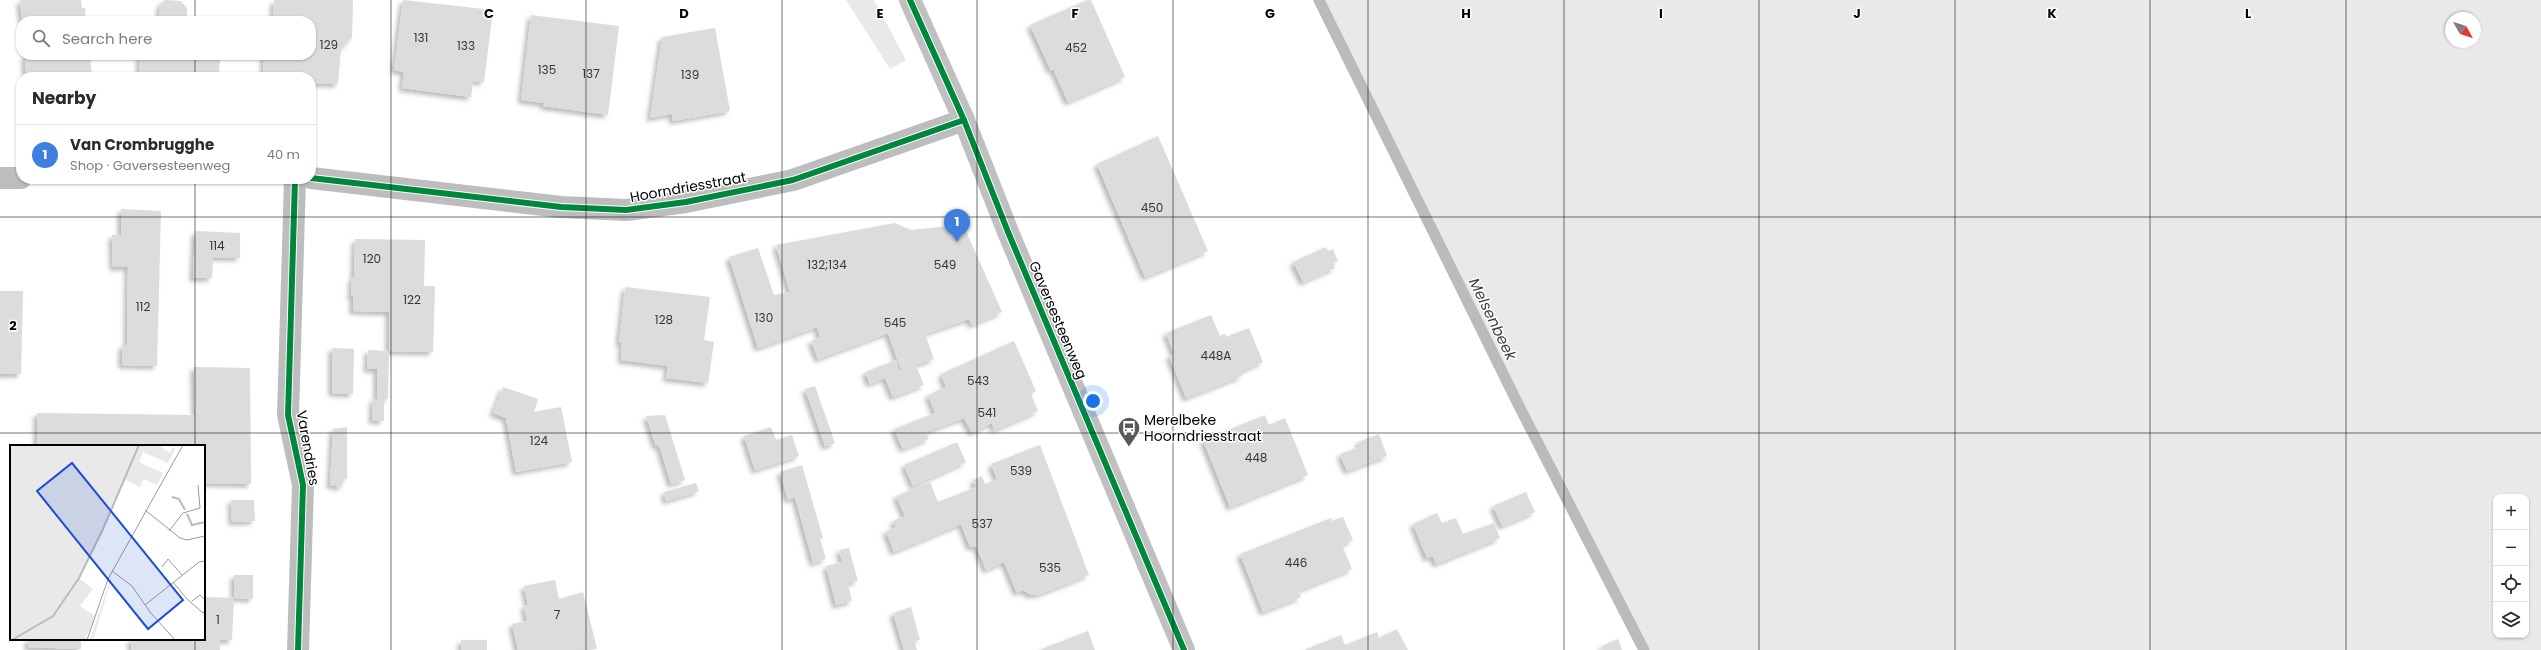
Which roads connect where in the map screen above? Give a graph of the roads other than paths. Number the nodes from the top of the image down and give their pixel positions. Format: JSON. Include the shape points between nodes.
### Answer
{"nodes":[{"id":1,"x":910,"y":0,"type":"edge"},
{"id":2,"x":964,"y":120,"type":"junction"},
{"id":3,"x":0,"y":178,"type":"edge"},
{"id":4,"x":16,"y":178,"type":"edge"},
{"id":5,"x":316,"y":179,"type":"edge"},
{"id":6,"x":295,"y":184,"type":"edge"},
{"id":7,"x":298,"y":650,"type":"edge"},
{"id":8,"x":1184,"y":650,"type":"edge"}],
"edges":[{"from":1,"to":2,"type":"street","name":"Gaversesteenweg"},
{"from":2,"to":5,"type":"street","name":"Hoorndriesstraat","via":[[792,180],[686,202],[626,210],[561,207]]},
{"from":2,"to":8,"type":"street","name":"Gaversesteenweg","via":[[1008,232]]},
{"from":3,"to":4,"type":"street"},
{"from":6,"to":7,"type":"street","name":"Varendries","via":[[288,415],[303,486]]}]}
